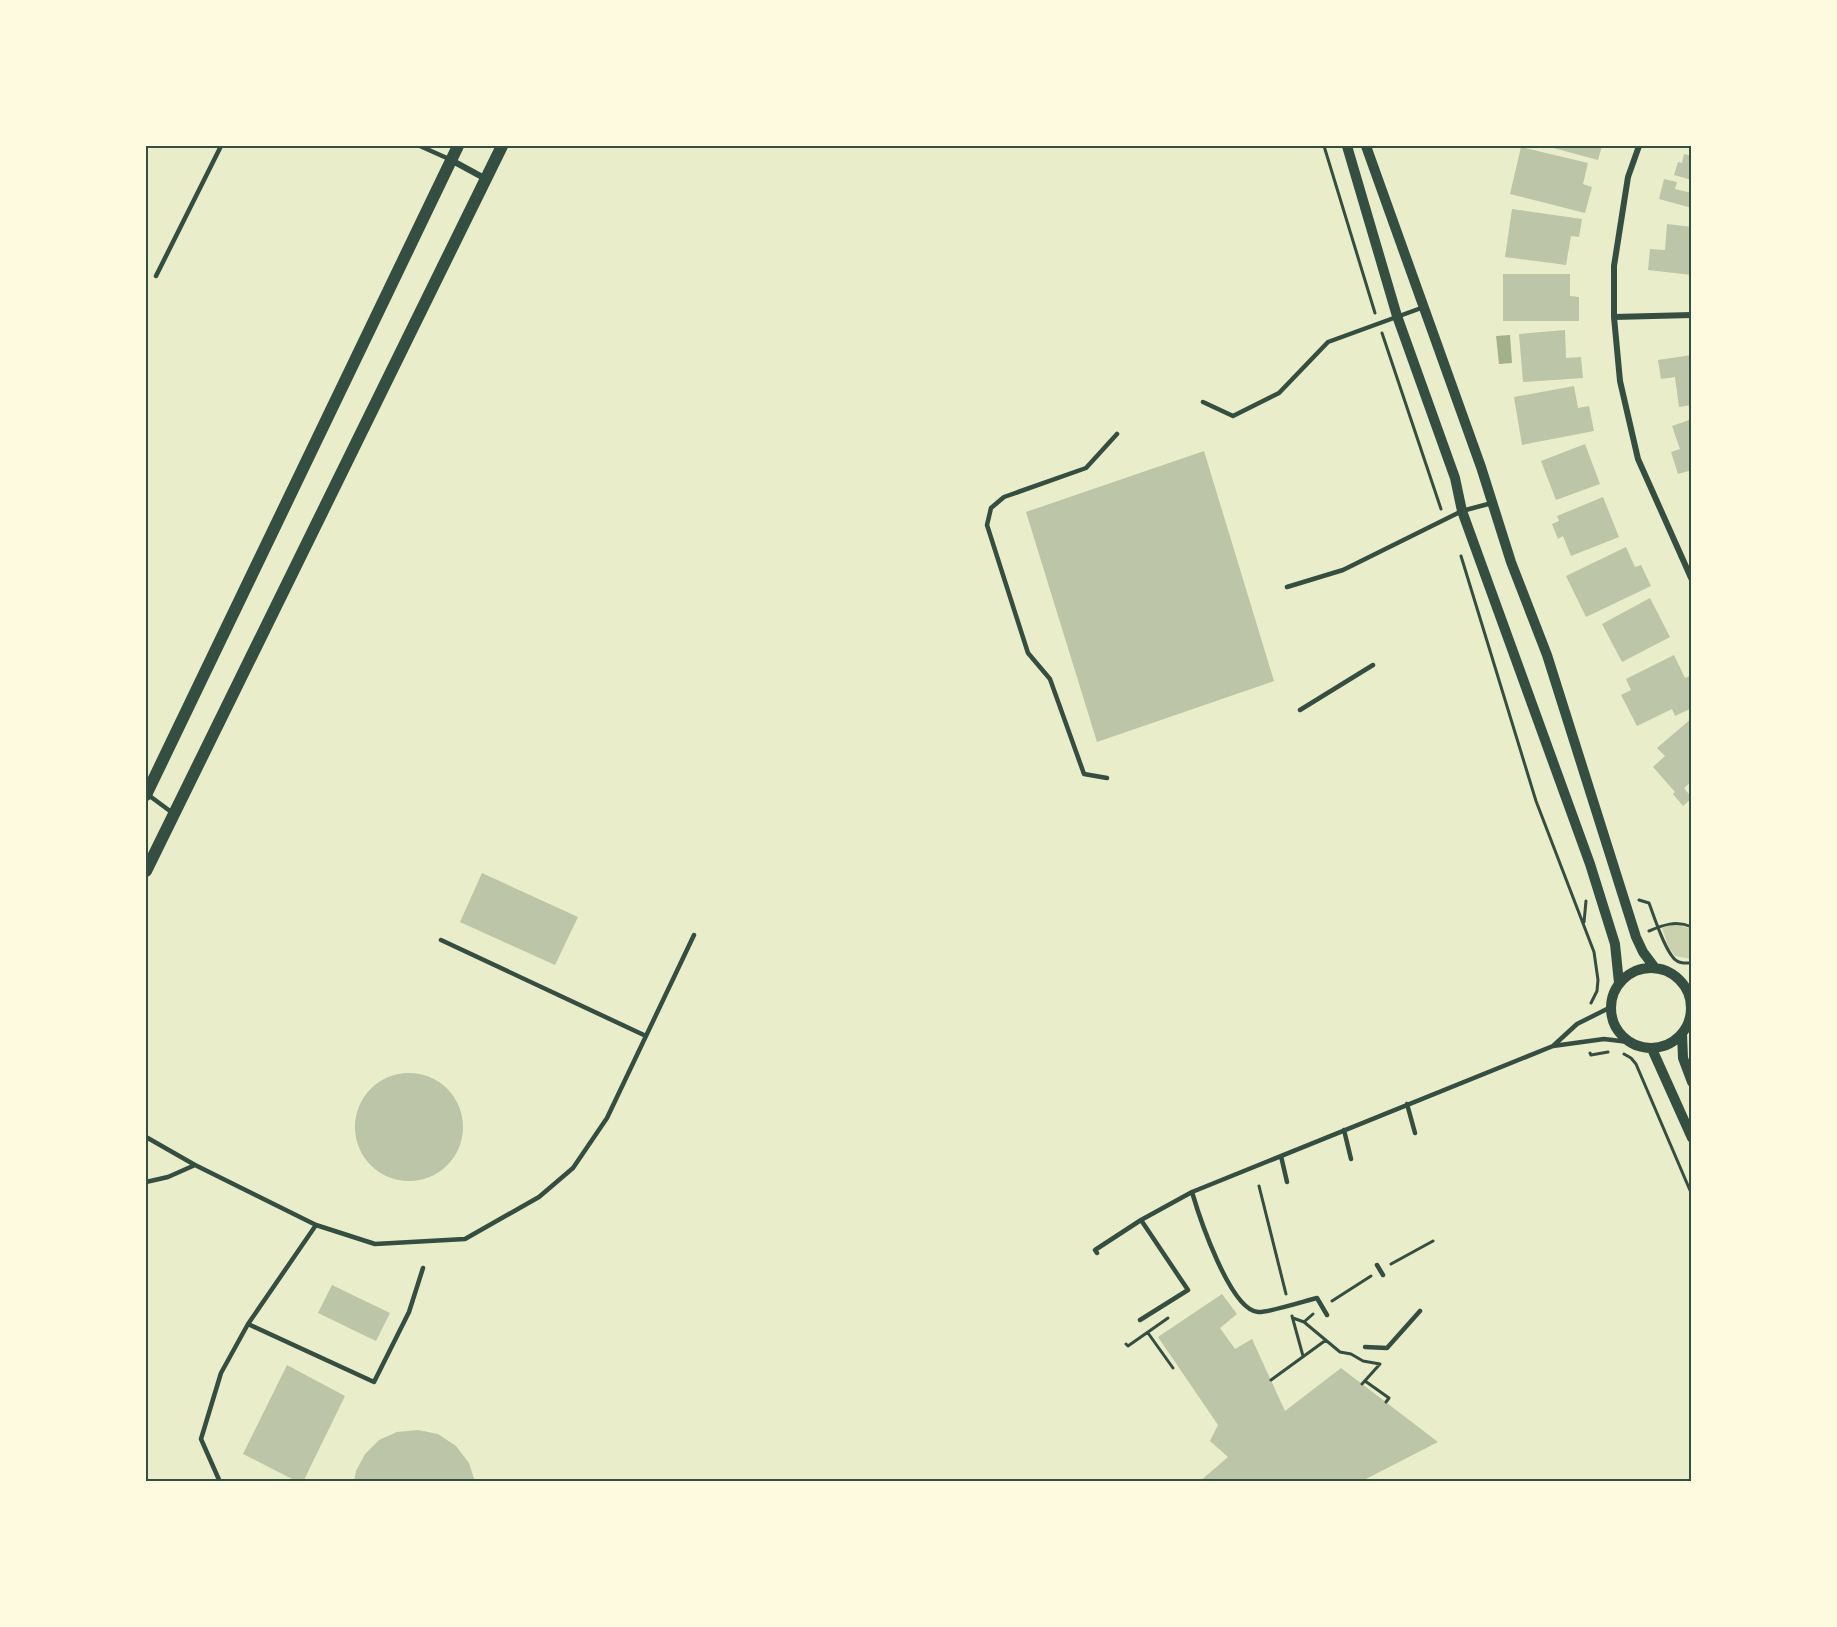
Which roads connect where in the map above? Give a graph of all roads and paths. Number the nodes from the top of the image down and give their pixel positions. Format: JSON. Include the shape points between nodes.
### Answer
{"nodes":[{"id":1,"x":221,"y":146,"type":"edge"},
{"id":2,"x":420,"y":146,"type":"edge"},
{"id":3,"x":458,"y":146,"type":"edge"},
{"id":4,"x":502,"y":146,"type":"edge"},
{"id":5,"x":1324,"y":146,"type":"edge"},
{"id":6,"x":1347,"y":146,"type":"edge"},
{"id":7,"x":1366,"y":146,"type":"edge"},
{"id":8,"x":1639,"y":146,"type":"edge"},
{"id":9,"x":451,"y":160,"type":"junction"},
{"id":10,"x":486,"y":179,"type":"junction"},
{"id":11,"x":156,"y":276,"type":"dead end"},
{"id":12,"x":1424,"y":307,"type":"junction"},
{"id":13,"x":1692,"y":315,"type":"edge"},
{"id":14,"x":1397,"y":316,"type":"junction"},
{"id":15,"x":1614,"y":317,"type":"junction"},
{"id":16,"x":1378,"y":323,"type":"junction"},
{"id":17,"x":1203,"y":402,"type":"dead end"},
{"id":18,"x":1117,"y":434,"type":"dead end"},
{"id":19,"x":1492,"y":503,"type":"junction"},
{"id":20,"x":1462,"y":511,"type":"junction"},
{"id":21,"x":1445,"y":520,"type":"junction"},
{"id":22,"x":1461,"y":554,"type":"dead end"},
{"id":23,"x":1692,"y":580,"type":"edge"},
{"id":24,"x":1287,"y":587,"type":"dead end"},
{"id":25,"x":1373,"y":665,"type":"dead end"},
{"id":26,"x":1300,"y":710,"type":"dead end"},
{"id":27,"x":1107,"y":778,"type":"dead end"},
{"id":28,"x":146,"y":793,"type":"edge"},
{"id":29,"x":174,"y":814,"type":"junction"},
{"id":30,"x":146,"y":871,"type":"edge"},
{"id":31,"x":1649,"y":903,"type":"dead end"},
{"id":32,"x":1659,"y":927,"type":"junction"},
{"id":33,"x":1692,"y":927,"type":"edge"},
{"id":34,"x":694,"y":935,"type":"dead end"},
{"id":35,"x":441,"y":939,"type":"dead end"},
{"id":36,"x":1692,"y":963,"type":"edge"},
{"id":37,"x":1655,"y":968,"type":"junction"},
{"id":38,"x":1692,"y":976,"type":"edge"},
{"id":39,"x":1678,"y":978,"type":"junction"},
{"id":40,"x":1619,"y":983,"type":"junction"},
{"id":41,"x":1691,"y":1004,"type":"edge"},
{"id":42,"x":1587,"y":1007,"type":"dead end"},
{"id":43,"x":1611,"y":1007,"type":"junction"},
{"id":44,"x":1682,"y":1034,"type":"junction"},
{"id":45,"x":646,"y":1036,"type":"junction"},
{"id":46,"x":1629,"y":1042,"type":"junction"},
{"id":47,"x":1553,"y":1046,"type":"junction"},
{"id":48,"x":1652,"y":1049,"type":"junction"},
{"id":49,"x":1609,"y":1052,"type":"dead end"},
{"id":50,"x":1618,"y":1053,"type":"dead end"},
{"id":51,"x":1590,"y":1055,"type":"dead end"},
{"id":52,"x":1692,"y":1082,"type":"edge"},
{"id":53,"x":1407,"y":1104,"type":"junction"},
{"id":54,"x":1344,"y":1130,"type":"junction"},
{"id":55,"x":1415,"y":1134,"type":"dead end"},
{"id":56,"x":146,"y":1137,"type":"edge"},
{"id":57,"x":1692,"y":1138,"type":"edge"},
{"id":58,"x":1281,"y":1156,"type":"junction"},
{"id":59,"x":1351,"y":1159,"type":"dead end"},
{"id":60,"x":195,"y":1165,"type":"junction"},
{"id":61,"x":146,"y":1182,"type":"edge"},
{"id":62,"x":1287,"y":1182,"type":"dead end"},
{"id":63,"x":1259,"y":1186,"type":"dead end"},
{"id":64,"x":1192,"y":1192,"type":"junction"},
{"id":65,"x":1692,"y":1195,"type":"edge"},
{"id":66,"x":1141,"y":1220,"type":"junction"},
{"id":67,"x":315,"y":1225,"type":"junction"},
{"id":68,"x":1433,"y":1241,"type":"dead end"},
{"id":69,"x":1097,"y":1253,"type":"dead end"},
{"id":70,"x":1391,"y":1264,"type":"dead end"},
{"id":71,"x":1377,"y":1265,"type":"dead end"},
{"id":72,"x":423,"y":1268,"type":"dead end"},
{"id":73,"x":1372,"y":1275,"type":"dead end"},
{"id":74,"x":1383,"y":1275,"type":"dead end"},
{"id":75,"x":1287,"y":1298,"type":"dead end"},
{"id":76,"x":1332,"y":1301,"type":"dead end"},
{"id":77,"x":1420,"y":1311,"type":"dead end"},
{"id":78,"x":1291,"y":1312,"type":"dead end"},
{"id":79,"x":1174,"y":1313,"type":"dead end"},
{"id":80,"x":1315,"y":1313,"type":"dead end"},
{"id":81,"x":1327,"y":1315,"type":"dead end"},
{"id":82,"x":1293,"y":1318,"type":"junction"},
{"id":83,"x":1140,"y":1320,"type":"dead end"},
{"id":84,"x":1304,"y":1322,"type":"junction"},
{"id":85,"x":248,"y":1324,"type":"junction"},
{"id":86,"x":1148,"y":1333,"type":"junction"},
{"id":87,"x":1326,"y":1340,"type":"junction"},
{"id":88,"x":1126,"y":1344,"type":"dead end"},
{"id":89,"x":1365,"y":1347,"type":"dead end"},
{"id":90,"x":1303,"y":1356,"type":"junction"},
{"id":91,"x":1173,"y":1368,"type":"dead end"},
{"id":92,"x":1271,"y":1380,"type":"dead end"},
{"id":93,"x":1386,"y":1402,"type":"dead end"},
{"id":94,"x":220,"y":1482,"type":"edge"}],
"edges":[{"from":1,"to":11,"type":"lane"},
{"from":2,"to":9,"type":"lane"},
{"from":3,"to":9,"type":"main road"},
{"from":4,"to":10,"type":"main road"},
{"from":5,"to":16,"type":"path"},
{"from":6,"to":14,"type":"street"},
{"from":7,"to":12,"type":"street"},
{"from":8,"to":15,"type":"street","via":[[1628,177],[1614,266]]},
{"from":9,"to":10,"type":"street"},
{"from":9,"to":28,"type":"main road"},
{"from":10,"to":29,"type":"main road"},
{"from":12,"to":14,"type":"lane"},
{"from":12,"to":19,"type":"street"},
{"from":13,"to":15,"type":"street"},
{"from":14,"to":16,"type":"lane"},
{"from":14,"to":20,"type":"street","via":[[1455,478]]},
{"from":15,"to":23,"type":"street","via":[[1620,381],[1638,459]]},
{"from":16,"to":17,"type":"lane","via":[[1328,342],[1279,393],[1233,416]]},
{"from":16,"to":21,"type":"path"},
{"from":18,"to":27,"type":"lane","via":[[1086,468],[1004,497],[991,508],[987,525],[1028,653],[1050,678],[1084,774]]},
{"from":19,"to":20,"type":"lane"},
{"from":19,"to":37,"type":"street","via":[[1510,562],[1547,655],[1636,937]]},
{"from":20,"to":21,"type":"lane"},
{"from":20,"to":40,"type":"street","via":[[1590,864],[1615,944]]},
{"from":21,"to":24,"type":"lane","via":[[1343,570]]},
{"from":22,"to":42,"type":"path","via":[[1536,801],[1594,952],[1597,990]]},
{"from":25,"to":26,"type":"lane"},
{"from":28,"to":29,"type":"lane"},
{"from":29,"to":30,"type":"main road"},
{"from":31,"to":32,"type":"path"},
{"from":32,"to":33,"type":"path","via":[[1678,923]]},
{"from":32,"to":36,"type":"path","via":[[1674,959]]},
{"from":34,"to":45,"type":"lane"},
{"from":35,"to":45,"type":"lane"},
{"from":37,"to":39,"type":"street"},
{"from":37,"to":40,"type":"street","via":[[1641,969]]},
{"from":38,"to":39,"type":"street"},
{"from":39,"to":41,"type":"street"},
{"from":40,"to":43,"type":"street"},
{"from":41,"to":44,"type":"street","via":[[1691,1015]]},
{"from":43,"to":46,"type":"street","via":[[1612,1021]]},
{"from":43,"to":47,"type":"lane","via":[[1577,1024]]},
{"from":44,"to":48,"type":"street","via":[[1663,1047]]},
{"from":44,"to":52,"type":"street","via":[[1683,1058]]},
{"from":45,"to":67,"type":"lane","via":[[607,1118],[573,1168],[539,1197],[465,1239],[375,1244]]},
{"from":46,"to":47,"type":"lane","via":[[1604,1039]]},
{"from":46,"to":48,"type":"street"},
{"from":47,"to":53,"type":"lane"},
{"from":48,"to":57,"type":"street"},
{"from":49,"to":51,"type":"path"},
{"from":50,"to":65,"type":"path","via":[[1636,1064]]},
{"from":53,"to":54,"type":"lane"},
{"from":53,"to":55,"type":"lane"},
{"from":54,"to":58,"type":"lane"},
{"from":54,"to":59,"type":"lane"},
{"from":56,"to":60,"type":"lane"},
{"from":58,"to":62,"type":"lane"},
{"from":58,"to":64,"type":"lane"},
{"from":60,"to":61,"type":"lane"},
{"from":60,"to":67,"type":"lane"},
{"from":63,"to":75,"type":"path"},
{"from":64,"to":66,"type":"lane"},
{"from":64,"to":81,"type":"lane","via":[[1201,1222],[1233,1292],[1246,1307],[1258,1312],[1317,1298]]},
{"from":66,"to":69,"type":"lane","via":[[1095,1250]]},
{"from":66,"to":83,"type":"lane","via":[[1188,1290]]},
{"from":67,"to":85,"type":"lane"},
{"from":68,"to":70,"type":"path"},
{"from":71,"to":74,"type":"lane"},
{"from":72,"to":85,"type":"lane","via":[[409,1312],[374,1382]]},
{"from":73,"to":76,"type":"path"},
{"from":77,"to":89,"type":"lane","via":[[1387,1348]]},
{"from":78,"to":82,"type":"path"},
{"from":79,"to":86,"type":"path"},
{"from":80,"to":84,"type":"path"},
{"from":82,"to":84,"type":"path"},
{"from":82,"to":90,"type":"path"},
{"from":84,"to":87,"type":"path"},
{"from":85,"to":94,"type":"lane","via":[[221,1373],[201,1439]]},
{"from":86,"to":88,"type":"path"},
{"from":86,"to":91,"type":"path"},
{"from":87,"to":90,"type":"path"},
{"from":87,"to":93,"type":"path","via":[[1340,1352],[1380,1364],[1364,1383],[1389,1398]]},
{"from":90,"to":92,"type":"path"}]}
